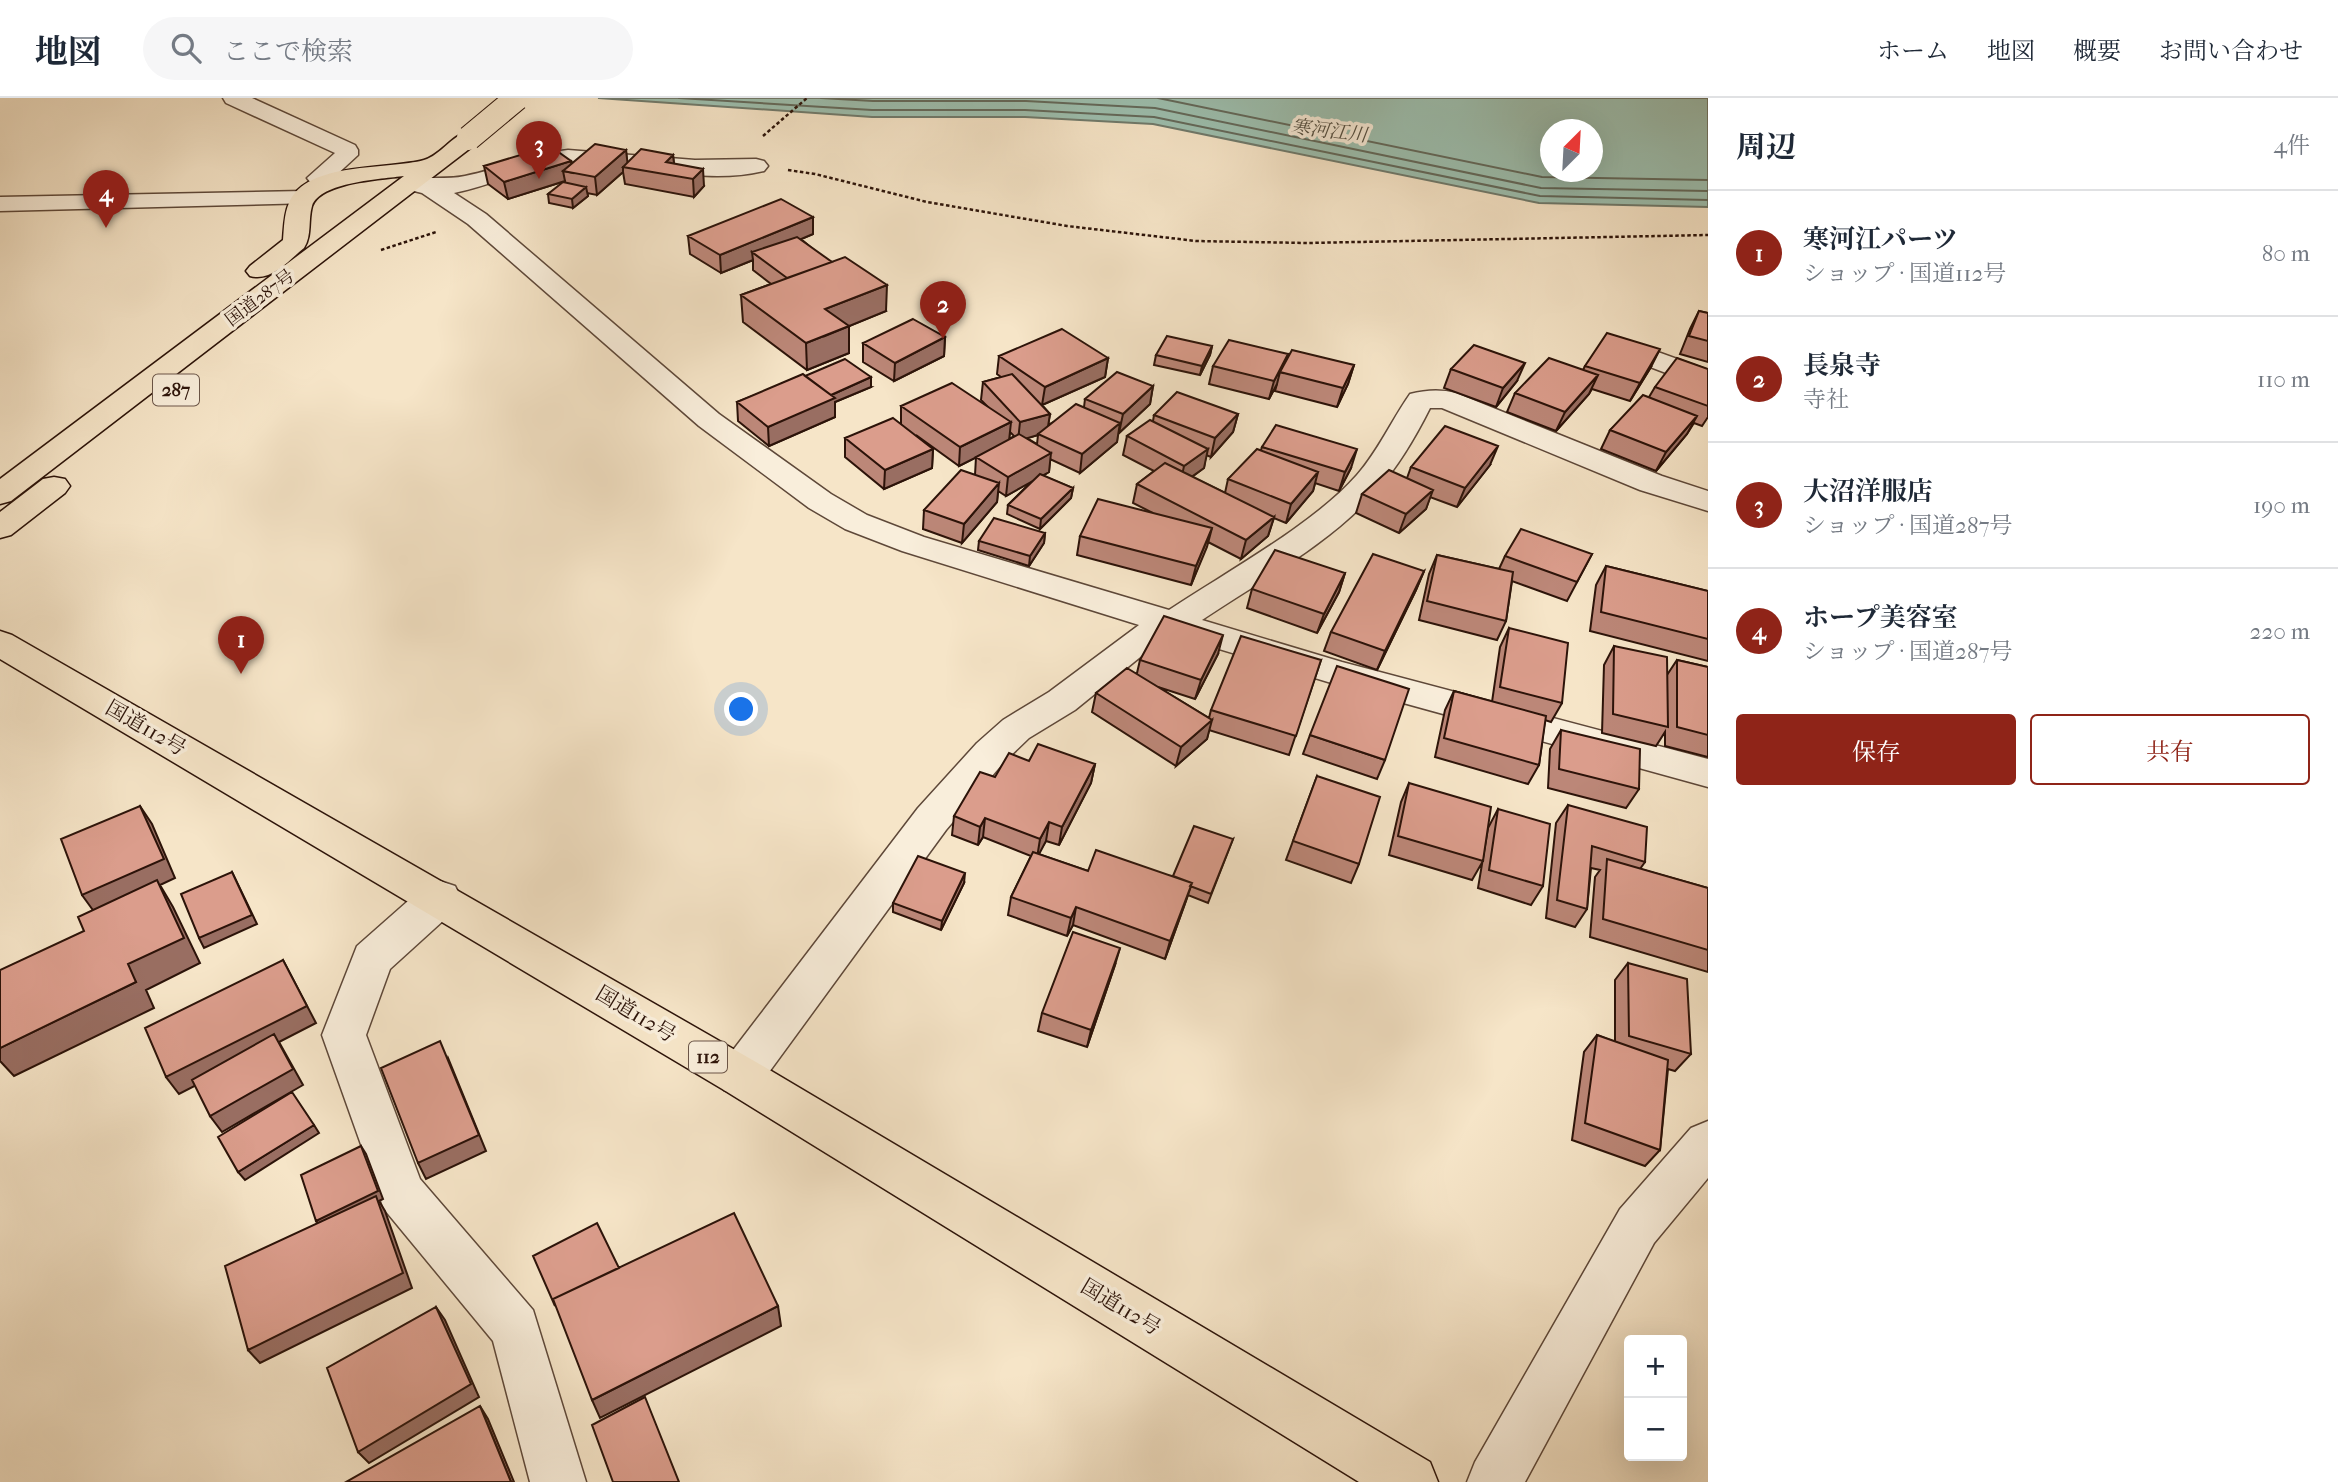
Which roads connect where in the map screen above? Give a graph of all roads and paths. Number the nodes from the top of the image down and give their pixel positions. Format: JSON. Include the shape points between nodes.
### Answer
{"nodes":[{"id":1,"x":234,"y":98,"type":"edge"},
{"id":2,"x":517,"y":98,"type":"edge"},
{"id":3,"x":807,"y":98,"type":"edge"},
{"id":4,"x":759,"y":139,"type":"dead end"},
{"id":5,"x":756,"y":166,"type":"joint"},
{"id":6,"x":427,"y":178,"type":"junction"},
{"id":7,"x":323,"y":183,"type":"junction"},
{"id":8,"x":303,"y":198,"type":"junction"},
{"id":9,"x":0,"y":204,"type":"edge"},
{"id":10,"x":477,"y":219,"type":"junction"},
{"id":11,"x":1708,"y":235,"type":"edge"},
{"id":12,"x":352,"y":251,"type":"junction"},
{"id":13,"x":1656,"y":359,"type":"edge"},
{"id":14,"x":1708,"y":380,"type":"edge"},
{"id":15,"x":0,"y":464,"type":"edge"},
{"id":16,"x":0,"y":494,"type":"edge"},
{"id":17,"x":1708,"y":501,"type":"edge"},
{"id":18,"x":0,"y":528,"type":"edge"},
{"id":19,"x":1175,"y":622,"type":"junction"},
{"id":20,"x":0,"y":643,"type":"edge"},
{"id":21,"x":1708,"y":773,"type":"edge"},
{"id":22,"x":440,"y":898,"type":"junction"},
{"id":23,"x":740,"y":1076,"type":"junction"},
{"id":24,"x":1708,"y":1143,"type":"edge"},
{"id":25,"x":558,"y":1482,"type":"edge"},
{"id":26,"x":1410,"y":1482,"type":"edge"},
{"id":27,"x":1495,"y":1482,"type":"edge"}],
"edges":[{"from":1,"to":7,"type":"street","via":[[347,150],[319,178]]},
{"from":2,"to":6,"type":"highway","name":"国道287号","number":"287","bridge":true},
{"from":3,"to":4,"type":"path"},
{"from":5,"to":6,"type":"street","via":[[718,169],[559,158],[497,175]]},
{"from":5,"to":11,"type":"path","via":[[1067,226],[1196,241]]},
{"from":6,"to":7,"type":"highway"},
{"from":6,"to":10,"type":"street"},
{"from":6,"to":12,"type":"highway","number":"287"},
{"from":6,"to":16,"type":"highway","name":"国道287号","number":"287"},
{"from":7,"to":8,"type":"highway"},
{"from":8,"to":9,"type":"street"},
{"from":8,"to":15,"type":"highway","number":"287","via":[[295,243],[288,250]]},
{"from":10,"to":12,"type":"path","via":[[385,249]]},
{"from":10,"to":19,"type":"street","via":[[709,420],[856,522],[913,544]]},
{"from":12,"to":18,"type":"highway","number":"287"},
{"from":13,"to":14,"type":"street"},
{"from":17,"to":19,"type":"street","via":[[1651,483],[1446,399],[1420,400],[1402,435],[1367,483],[1319,526]]},
{"from":19,"to":21,"type":"street","via":[[1338,673]]},
{"from":19,"to":23,"type":"street","via":[[1143,637],[990,753],[932,819]]},
{"from":20,"to":22,"type":"highway","name":"国道112号","number":"112"},
{"from":22,"to":23,"type":"highway","name":"国道112号","number":"112"},
{"from":22,"to":25,"type":"street","via":[[372,959],[344,1035],[401,1193],[515,1328]]},
{"from":23,"to":26,"type":"highway","name":"国道112号","number":"112"},
{"from":24,"to":27,"type":"street","via":[[1637,1226]]}]}
